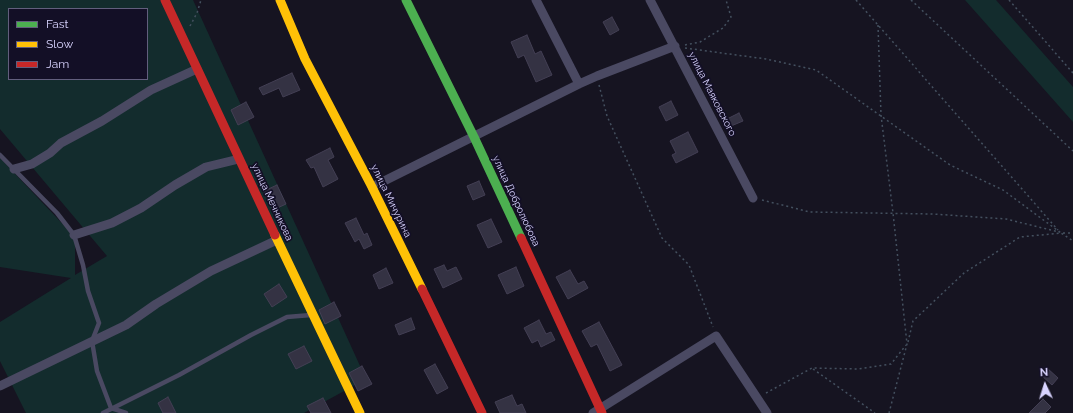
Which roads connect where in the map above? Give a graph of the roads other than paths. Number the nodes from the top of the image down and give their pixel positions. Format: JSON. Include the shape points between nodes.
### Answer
{"nodes":[{"id":1,"x":165,"y":0,"type":"edge"},
{"id":2,"x":280,"y":0,"type":"edge"},
{"id":3,"x":406,"y":0,"type":"edge"},
{"id":4,"x":536,"y":0,"type":"edge"},
{"id":5,"x":650,"y":0,"type":"edge"},
{"id":6,"x":675,"y":46,"type":"junction"},
{"id":7,"x":197,"y":69,"type":"junction"},
{"id":8,"x":579,"y":84,"type":"junction"},
{"id":9,"x":474,"y":137,"type":"junction"},
{"id":10,"x":0,"y":155,"type":"edge"},
{"id":11,"x":239,"y":159,"type":"junction"},
{"id":12,"x":14,"y":169,"type":"junction"},
{"id":13,"x":372,"y":187,"type":"junction"},
{"id":14,"x":753,"y":198,"type":"road end"},
{"id":15,"x":74,"y":235,"type":"junction"},
{"id":16,"x":277,"y":240,"type":"junction"},
{"id":17,"x":312,"y":315,"type":"junction"},
{"id":18,"x":92,"y":341,"type":"junction"},
{"id":19,"x":0,"y":386,"type":"edge"},
{"id":20,"x":111,"y":408,"type":"junction"},
{"id":21,"x":599,"y":412,"type":"edge"},
{"id":22,"x":103,"y":413,"type":"edge"},
{"id":23,"x":126,"y":413,"type":"edge"},
{"id":24,"x":360,"y":413,"type":"edge"},
{"id":25,"x":482,"y":413,"type":"edge"},
{"id":26,"x":767,"y":413,"type":"edge"}],
"edges":[{"from":1,"to":7,"type":"street","name":"улица Мечникова"},
{"from":2,"to":13,"type":"street","name":"улица Мичурина","via":[[305,59]]},
{"from":3,"to":9,"type":"street","name":"улица Добролюбова"},
{"from":4,"to":8,"type":"street"},
{"from":5,"to":6,"type":"street","name":"улица Маяковского"},
{"from":6,"to":8,"type":"street"},
{"from":6,"to":14,"type":"street","name":"улица Маяковского"},
{"from":7,"to":11,"type":"street","name":"улица Мечникова"},
{"from":7,"to":12,"type":"street","via":[[150,90],[61,143],[32,164]]},
{"from":8,"to":9,"type":"street"},
{"from":9,"to":13,"type":"street"},
{"from":9,"to":21,"type":"street","name":"улица Добролюбова"},
{"from":10,"to":12,"type":"lane"},
{"from":11,"to":15,"type":"street","via":[[206,168],[112,223]]},
{"from":11,"to":16,"type":"street","name":"улица Мечникова"},
{"from":12,"to":15,"type":"lane","via":[[57,213]]},
{"from":13,"to":25,"type":"street","name":"улица Мичурина"},
{"from":15,"to":18,"type":"lane","via":[[99,323]]},
{"from":16,"to":17,"type":"street","name":"улица Мечникова"},
{"from":16,"to":18,"type":"street","via":[[211,271],[126,325]]},
{"from":17,"to":20,"type":"lane","via":[[287,317],[251,334],[180,375]]},
{"from":17,"to":24,"type":"street","name":"улица Мечникова"},
{"from":18,"to":19,"type":"street"},
{"from":18,"to":20,"type":"lane","via":[[97,371]]},
{"from":20,"to":22,"type":"lane"},
{"from":20,"to":23,"type":"lane"},
{"from":21,"to":26,"type":"street","via":[[716,336]]}]}
